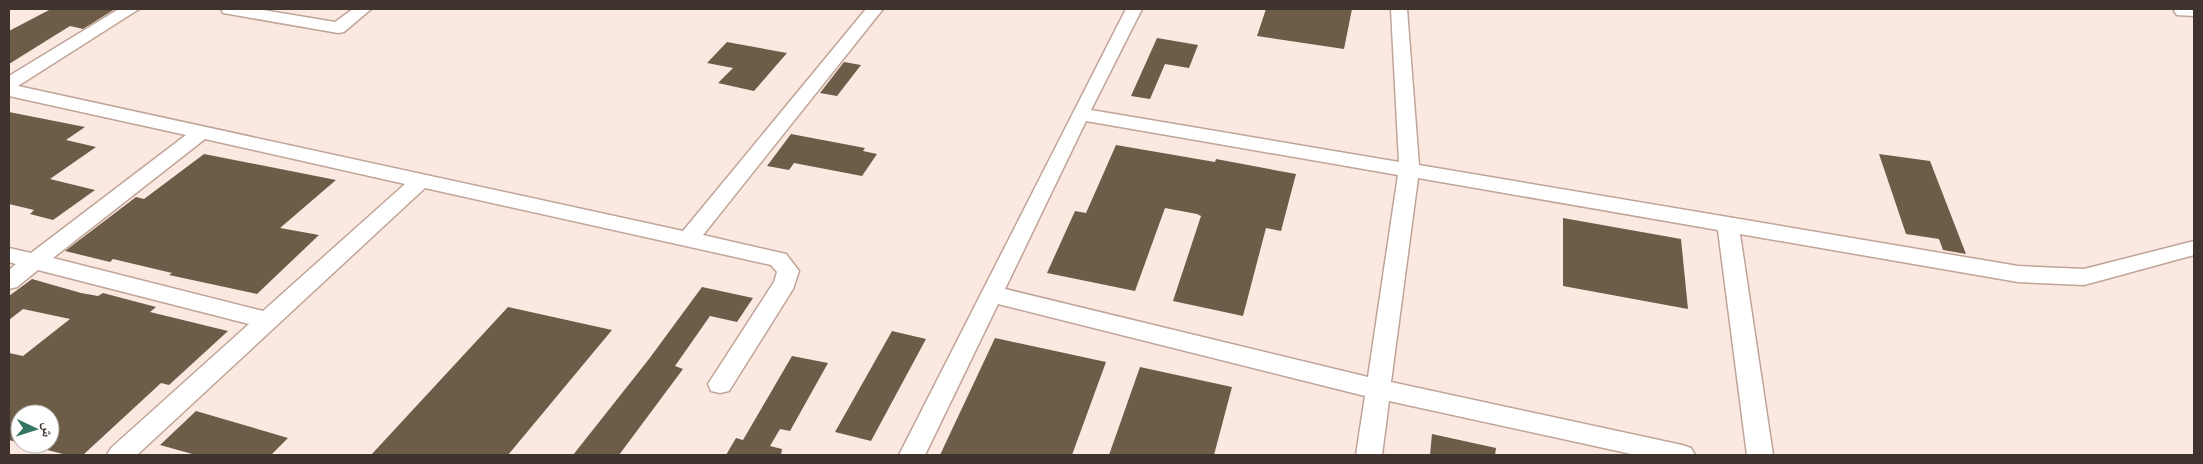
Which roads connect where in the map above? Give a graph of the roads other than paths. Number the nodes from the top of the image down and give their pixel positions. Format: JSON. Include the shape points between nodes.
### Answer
{"nodes":[{"id":1,"x":131,"y":9,"type":"edge"},
{"id":2,"x":229,"y":9,"type":"edge"},
{"id":3,"x":363,"y":9,"type":"edge"},
{"id":4,"x":875,"y":9,"type":"edge"},
{"id":5,"x":1134,"y":9,"type":"edge"},
{"id":6,"x":1399,"y":9,"type":"edge"},
{"id":7,"x":9,"y":84,"type":"edge"},
{"id":8,"x":9,"y":90,"type":"edge"},
{"id":9,"x":1080,"y":114,"type":"junction"},
{"id":10,"x":202,"y":132,"type":"junction"},
{"id":11,"x":1409,"y":170,"type":"junction"},
{"id":12,"x":420,"y":180,"type":"junction"},
{"id":13,"x":1728,"y":224,"type":"junction"},
{"id":14,"x":689,"y":238,"type":"junction"},
{"id":15,"x":2194,"y":248,"type":"edge"},
{"id":16,"x":9,"y":256,"type":"edge"},
{"id":17,"x":36,"y":262,"type":"junction"},
{"id":18,"x":9,"y":281,"type":"edge"},
{"id":19,"x":992,"y":294,"type":"junction"},
{"id":20,"x":267,"y":320,"type":"junction"},
{"id":21,"x":720,"y":384,"type":"dead end"},
{"id":22,"x":1378,"y":389,"type":"junction"},
{"id":23,"x":120,"y":455,"type":"edge"},
{"id":24,"x":912,"y":455,"type":"edge"},
{"id":25,"x":1368,"y":455,"type":"edge"},
{"id":26,"x":1682,"y":455,"type":"edge"},
{"id":27,"x":1760,"y":455,"type":"edge"}],
"edges":[{"from":1,"to":7,"type":"street"},
{"from":2,"to":3,"type":"street","via":[[338,28]]},
{"from":4,"to":14,"type":"street"},
{"from":5,"to":9,"type":"street"},
{"from":6,"to":11,"type":"street"},
{"from":8,"to":10,"type":"street"},
{"from":9,"to":11,"type":"street"},
{"from":9,"to":19,"type":"street"},
{"from":10,"to":12,"type":"street"},
{"from":10,"to":17,"type":"street"},
{"from":11,"to":13,"type":"street"},
{"from":11,"to":22,"type":"street"},
{"from":12,"to":14,"type":"street"},
{"from":12,"to":20,"type":"street"},
{"from":13,"to":15,"type":"street","via":[[2018,274],[2084,276]]},
{"from":13,"to":27,"type":"street"},
{"from":14,"to":21,"type":"street","via":[[773,257],[783,262],[788,272],[785,283]]},
{"from":16,"to":17,"type":"street"},
{"from":17,"to":18,"type":"street"},
{"from":17,"to":20,"type":"street"},
{"from":19,"to":22,"type":"street"},
{"from":19,"to":24,"type":"street"},
{"from":20,"to":23,"type":"street"},
{"from":22,"to":25,"type":"street"},
{"from":22,"to":26,"type":"street"}]}
